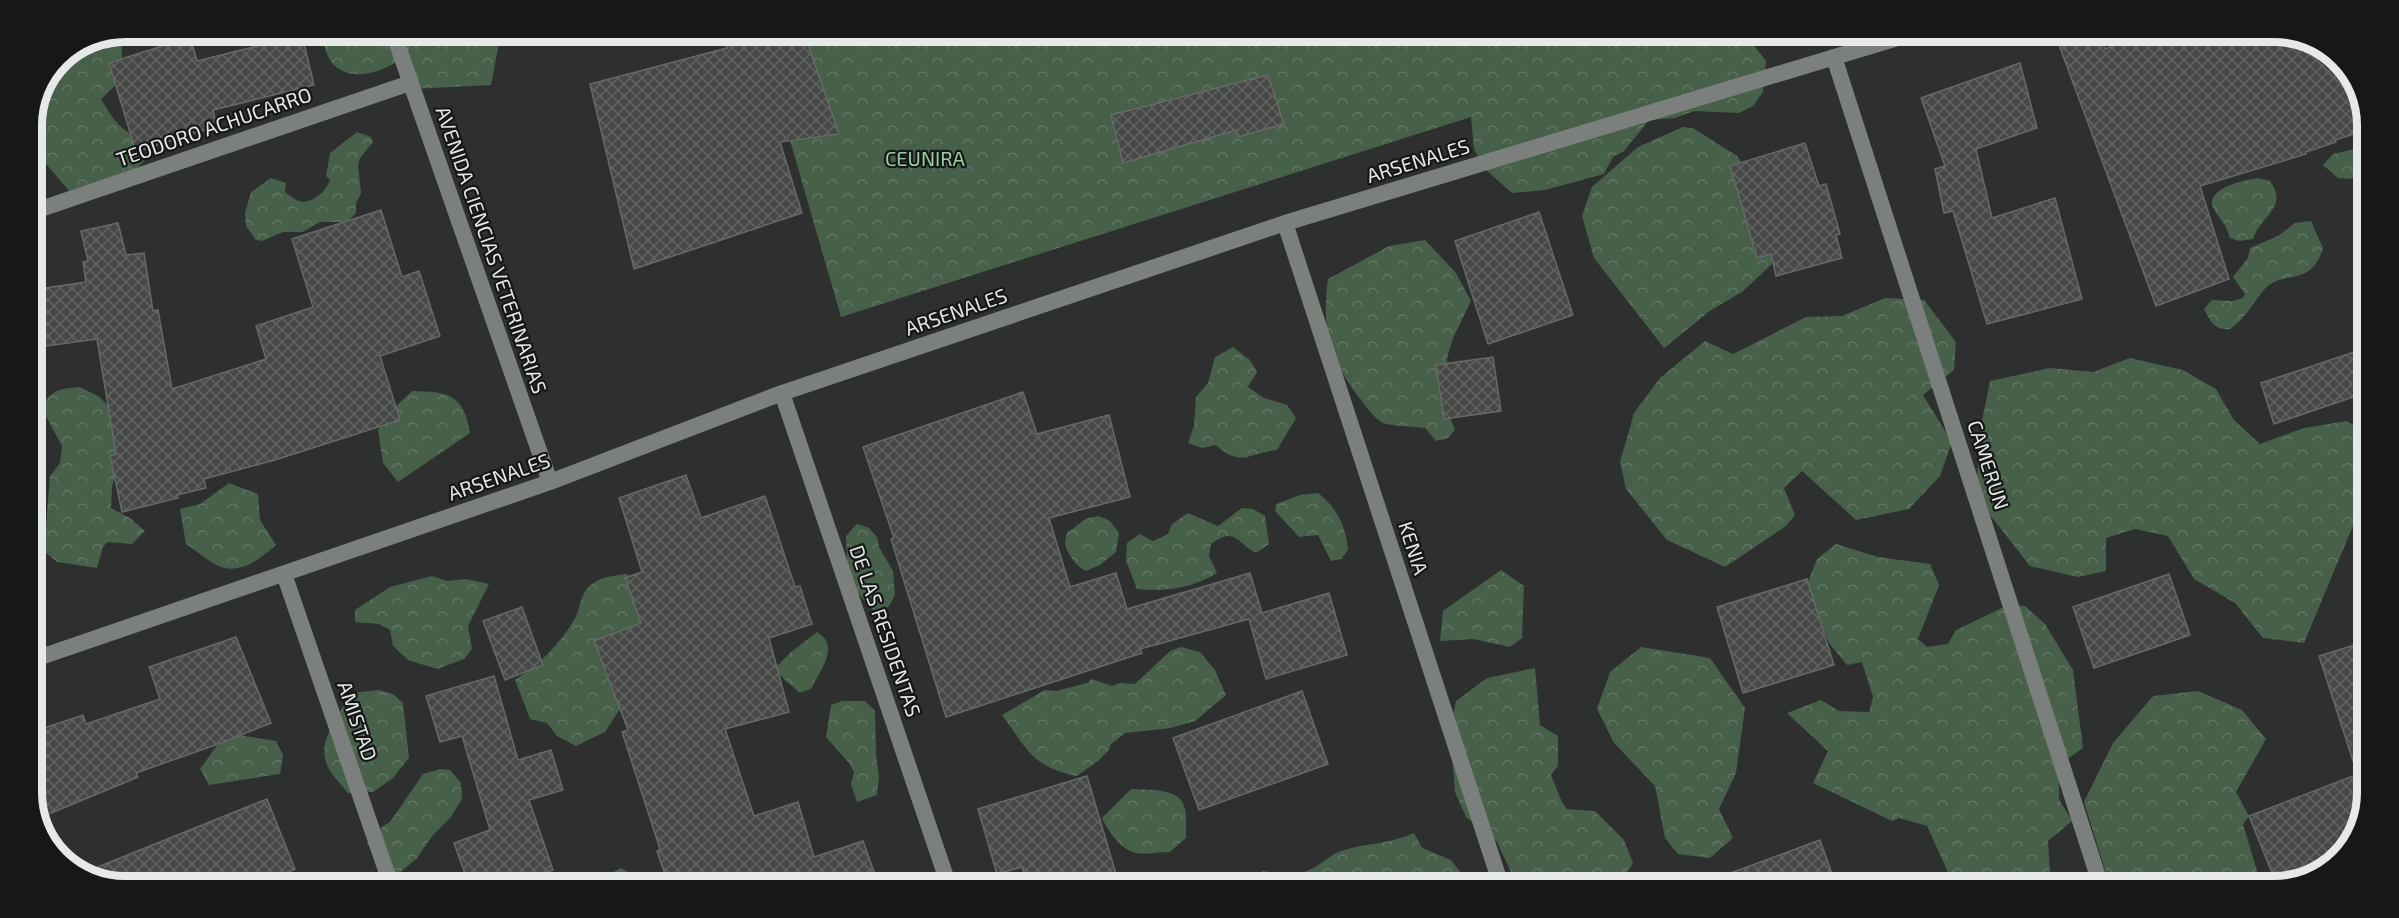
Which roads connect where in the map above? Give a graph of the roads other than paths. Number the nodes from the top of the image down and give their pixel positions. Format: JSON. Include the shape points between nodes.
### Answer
{"nodes":[{"id":1,"x":396,"y":42,"type":"edge"},
{"id":2,"x":1884,"y":42,"type":"edge"},
{"id":3,"x":1834,"y":57,"type":"junction"},
{"id":4,"x":410,"y":82,"type":"junction"},
{"id":5,"x":42,"y":209,"type":"edge"},
{"id":6,"x":1285,"y":223,"type":"junction"},
{"id":7,"x":782,"y":393,"type":"junction"},
{"id":8,"x":549,"y":482,"type":"junction"},
{"id":9,"x":284,"y":574,"type":"junction"},
{"id":10,"x":42,"y":657,"type":"edge"},
{"id":11,"x":388,"y":876,"type":"edge"},
{"id":12,"x":946,"y":876,"type":"edge"},
{"id":13,"x":1498,"y":876,"type":"edge"},
{"id":14,"x":2099,"y":876,"type":"edge"}],
"edges":[{"from":1,"to":4,"type":"street","name":"AVENIDA CIENCIAS VETERINARIAS"},
{"from":2,"to":3,"type":"street","name":"ARSENALES"},
{"from":3,"to":6,"type":"street","name":"ARSENALES"},
{"from":3,"to":14,"type":"street","name":"CAMERUN"},
{"from":4,"to":5,"type":"street","name":"TEODORO ACHUCARRO"},
{"from":4,"to":8,"type":"street","name":"AVENIDA CIENCIAS VETERINARIAS"},
{"from":6,"to":7,"type":"street","name":"ARSENALES"},
{"from":6,"to":13,"type":"street","name":"KENIA"},
{"from":7,"to":8,"type":"street","name":"ARSENALES"},
{"from":7,"to":12,"type":"street","name":"DE LAS RESIDENTAS"},
{"from":8,"to":9,"type":"street","name":"ARSENALES"},
{"from":9,"to":10,"type":"street","name":"ARSENALES"},
{"from":9,"to":11,"type":"street","name":"AMISTAD"}]}
